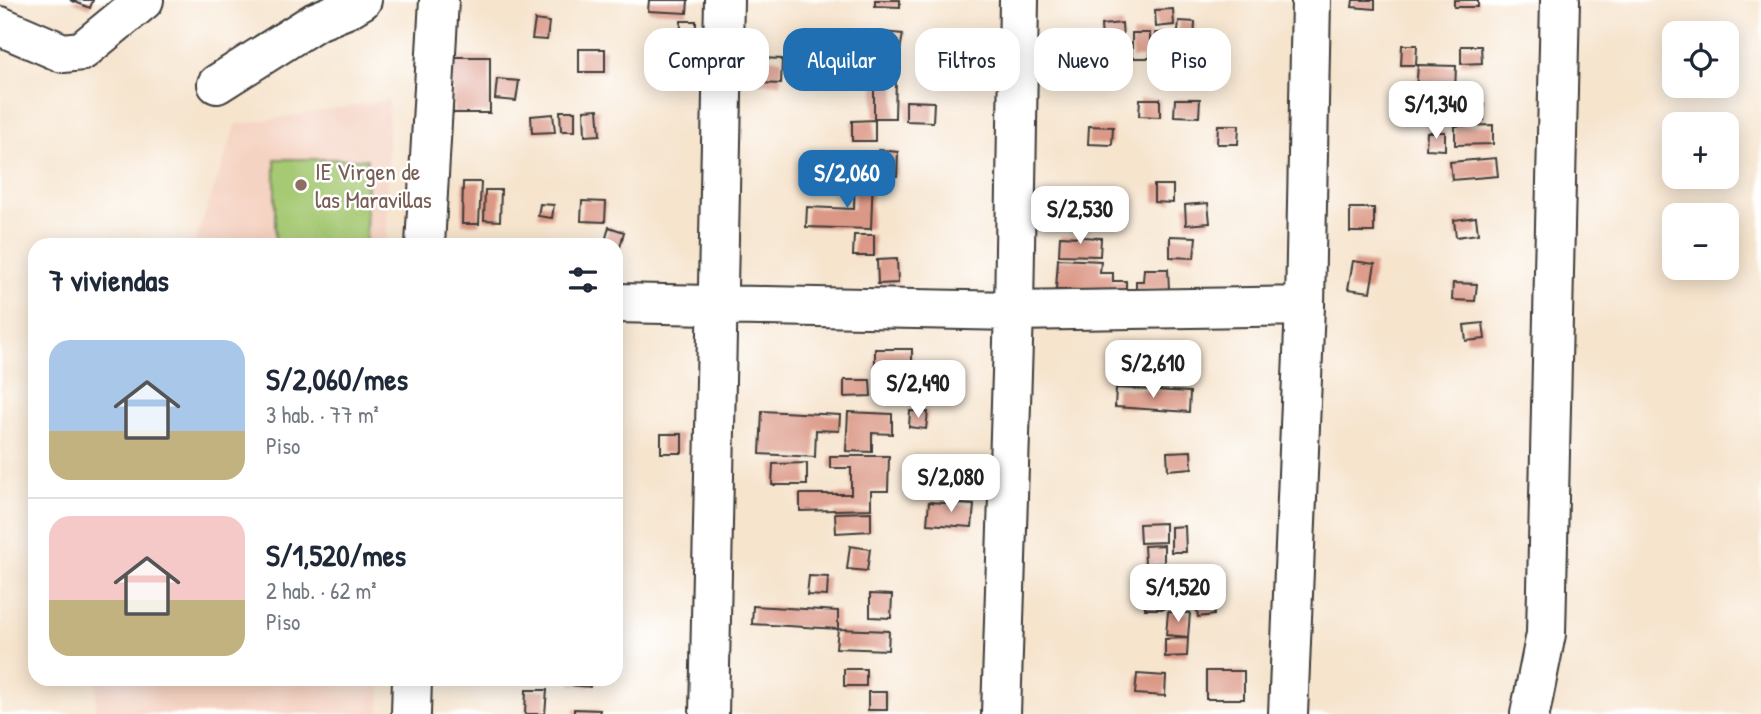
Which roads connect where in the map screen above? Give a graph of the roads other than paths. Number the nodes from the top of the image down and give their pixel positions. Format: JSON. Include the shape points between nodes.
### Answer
{"nodes":[{"id":1,"x":144,"y":0,"type":"edge"},
{"id":2,"x":362,"y":0,"type":"edge"},
{"id":3,"x":439,"y":0,"type":"edge"},
{"id":4,"x":724,"y":0,"type":"edge"},
{"id":5,"x":1019,"y":0,"type":"edge"},
{"id":6,"x":1311,"y":0,"type":"edge"},
{"id":7,"x":1560,"y":0,"type":"edge"},
{"id":8,"x":0,"y":26,"type":"edge"},
{"id":9,"x":217,"y":84,"type":"dead end"},
{"id":10,"x":425,"y":238,"type":"edge"},
{"id":11,"x":623,"y":303,"type":"edge"},
{"id":12,"x":716,"y":305,"type":"junction"},
{"id":13,"x":1306,"y":306,"type":"junction"},
{"id":14,"x":1014,"y":311,"type":"junction"},
{"id":15,"x":412,"y":686,"type":"edge"},
{"id":16,"x":411,"y":714,"type":"edge"},
{"id":17,"x":709,"y":714,"type":"edge"},
{"id":18,"x":1001,"y":714,"type":"edge"},
{"id":19,"x":1288,"y":714,"type":"edge"},
{"id":20,"x":1530,"y":714,"type":"edge"}],
"edges":[{"from":1,"to":8,"type":"street","via":[[82,51],[63,52]]},
{"from":2,"to":9,"type":"street","via":[[315,22]]},
{"from":3,"to":10,"type":"street"},
{"from":4,"to":12,"type":"street"},
{"from":5,"to":14,"type":"street"},
{"from":6,"to":13,"type":"street"},
{"from":7,"to":20,"type":"street","via":[[1546,634]]},
{"from":11,"to":12,"type":"street"},
{"from":12,"to":14,"type":"street"},
{"from":12,"to":17,"type":"street"},
{"from":13,"to":14,"type":"street"},
{"from":13,"to":19,"type":"street"},
{"from":14,"to":18,"type":"street"},
{"from":15,"to":16,"type":"street"}]}
